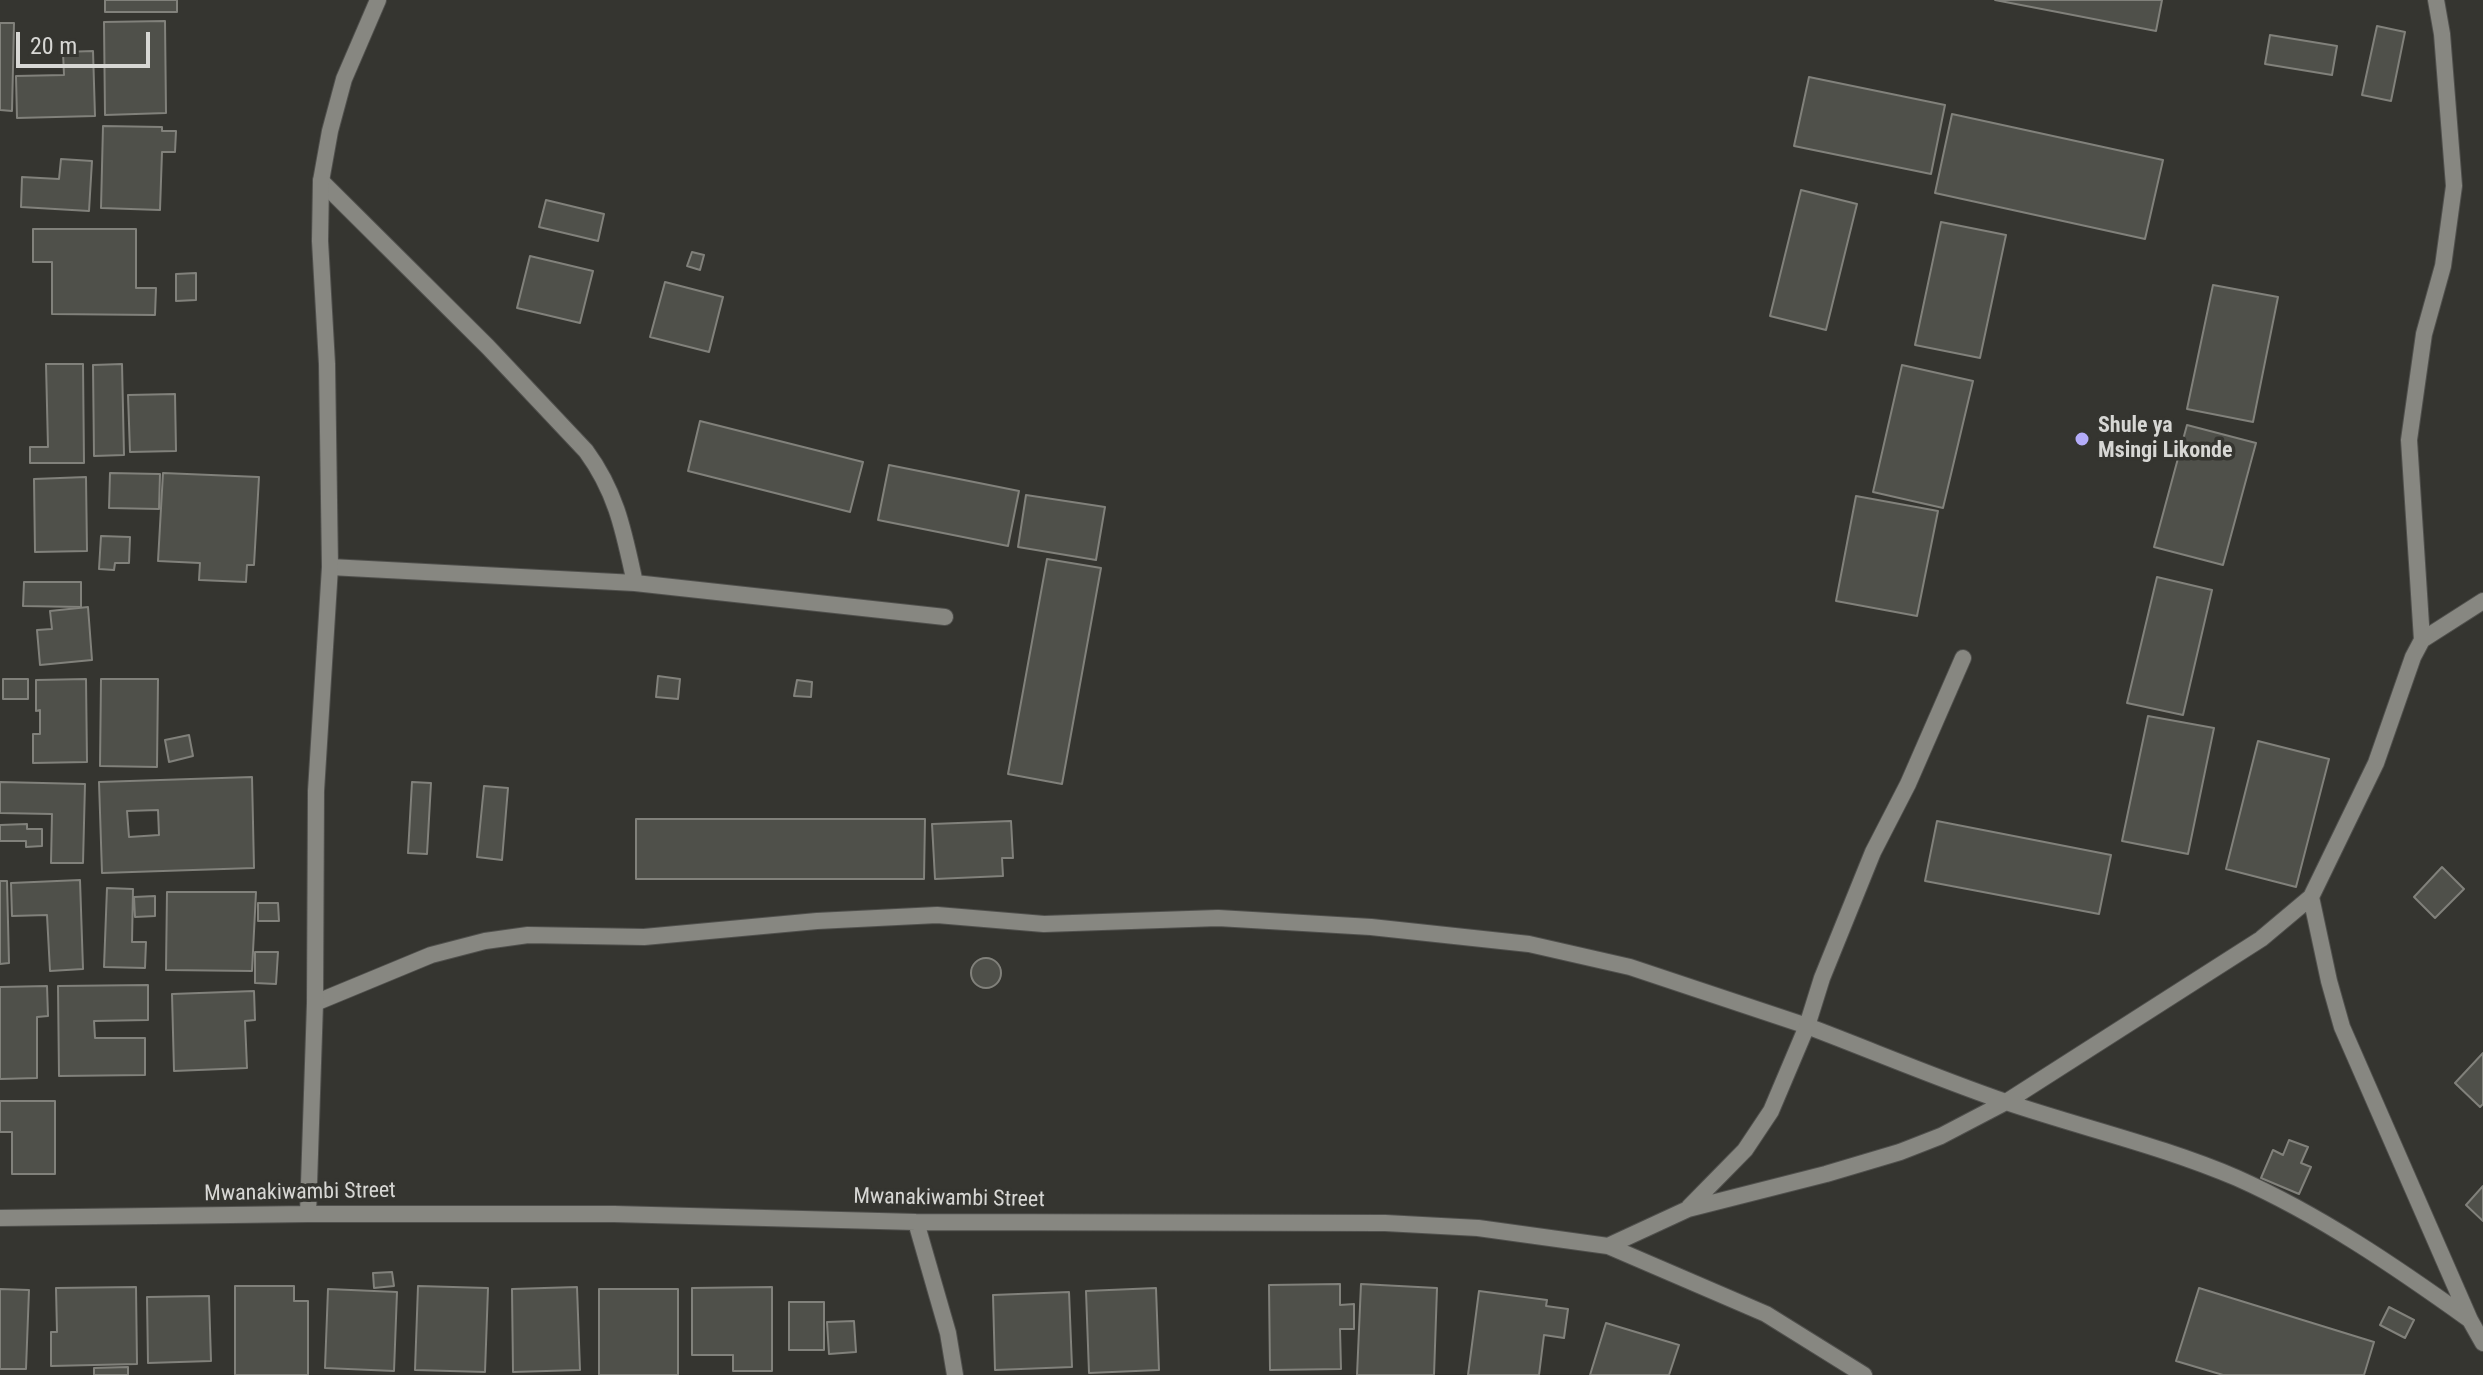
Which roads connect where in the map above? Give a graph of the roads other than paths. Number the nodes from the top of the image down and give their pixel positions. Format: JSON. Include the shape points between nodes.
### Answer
{"nodes":[{"id":1,"x":378,"y":0,"type":"edge"},
{"id":2,"x":2436,"y":0,"type":"edge"},
{"id":3,"x":321,"y":181,"type":"junction"},
{"id":4,"x":330,"y":567,"type":"junction"},
{"id":5,"x":635,"y":583,"type":"junction"},
{"id":6,"x":2483,"y":601,"type":"edge"},
{"id":7,"x":945,"y":617,"type":"dead end"},
{"id":8,"x":2422,"y":640,"type":"junction"},
{"id":9,"x":1963,"y":658,"type":"dead end"},
{"id":10,"x":2311,"y":897,"type":"junction"},
{"id":11,"x":315,"y":1003,"type":"junction"},
{"id":12,"x":1807,"y":1026,"type":"junction"},
{"id":13,"x":2006,"y":1102,"type":"junction"},
{"id":14,"x":1688,"y":1209,"type":"junction"},
{"id":15,"x":308,"y":1214,"type":"junction"},
{"id":16,"x":0,"y":1218,"type":"edge"},
{"id":17,"x":916,"y":1222,"type":"junction"},
{"id":18,"x":1608,"y":1246,"type":"junction"},
{"id":19,"x":2470,"y":1320,"type":"junction"},
{"id":20,"x":2483,"y":1343,"type":"edge"},
{"id":21,"x":955,"y":1375,"type":"edge"},
{"id":22,"x":1864,"y":1375,"type":"edge"}],
"edges":[{"from":1,"to":3,"type":"street","via":[[344,79]]},
{"from":2,"to":8,"type":"street","via":[[2454,186],[2409,440]]},
{"from":3,"to":4,"type":"street"},
{"from":3,"to":5,"type":"street","via":[[586,451],[619,511]]},
{"from":4,"to":5,"type":"street"},
{"from":4,"to":11,"type":"street","via":[[316,791]]},
{"from":5,"to":7,"type":"street"},
{"from":6,"to":8,"type":"street"},
{"from":8,"to":10,"type":"street","via":[[2376,763]]},
{"from":9,"to":12,"type":"street","via":[[1873,852]]},
{"from":10,"to":13,"type":"street","via":[[2261,939]]},
{"from":10,"to":19,"type":"street","via":[[2342,1027]]},
{"from":11,"to":12,"type":"street","via":[[431,955],[528,935],[644,937],[885,916],[1044,924],[1218,918],[1529,944],[1630,967]]},
{"from":11,"to":15,"type":"street"},
{"from":12,"to":13,"type":"street"},
{"from":12,"to":14,"type":"street","via":[[1761,1127]]},
{"from":13,"to":14,"type":"street","via":[[1900,1152]]},
{"from":13,"to":19,"type":"street","via":[[2236,1178],[2385,1259]]},
{"from":14,"to":18,"type":"street"},
{"from":15,"to":16,"type":"street","name":"Mwanakiwambi Street"},
{"from":15,"to":17,"type":"street","name":"Mwanakiwambi Street","via":[[614,1214]]},
{"from":17,"to":18,"type":"street","name":"Mwanakiwambi Street","via":[[1385,1223],[1478,1228]]},
{"from":17,"to":21,"type":"street"},
{"from":18,"to":22,"type":"street","name":"Mwanakiwambi Street","via":[[1766,1314]]},
{"from":19,"to":20,"type":"street"}]}
